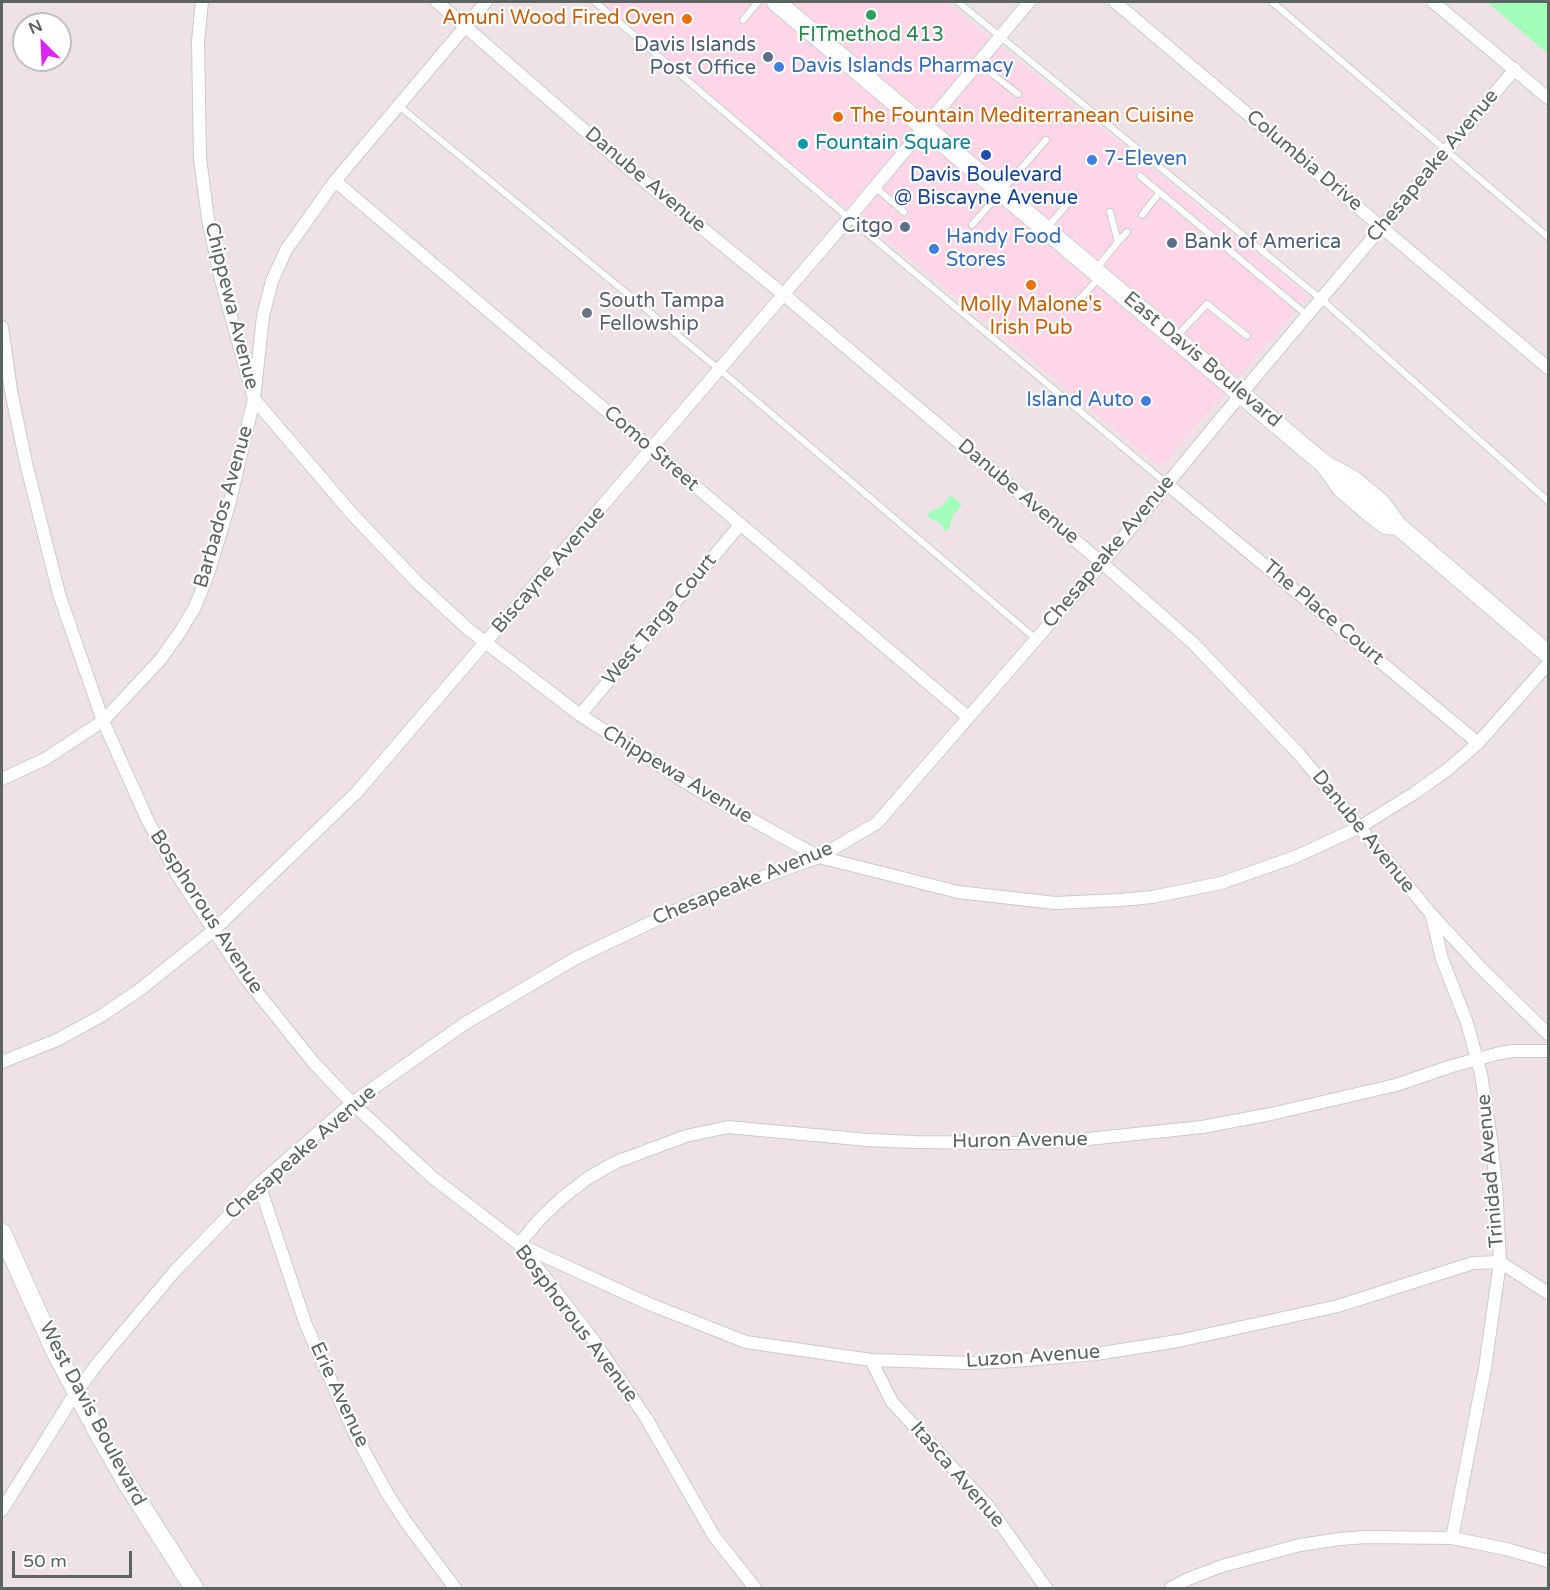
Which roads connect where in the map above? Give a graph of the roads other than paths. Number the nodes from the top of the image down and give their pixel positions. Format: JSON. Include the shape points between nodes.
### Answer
{"nodes":[{"id":1,"x":202,"y":2,"type":"edge"},
{"id":2,"x":437,"y":2,"type":"edge"},
{"id":3,"x":486,"y":2,"type":"edge"},
{"id":4,"x":595,"y":2,"type":"edge"},
{"id":5,"x":758,"y":2,"type":"edge"},
{"id":6,"x":776,"y":2,"type":"edge"},
{"id":7,"x":958,"y":2,"type":"edge"},
{"id":8,"x":1029,"y":2,"type":"edge"},
{"id":9,"x":1115,"y":2,"type":"edge"},
{"id":10,"x":1272,"y":2,"type":"edge"},
{"id":11,"x":1433,"y":2,"type":"edge"},
{"id":12,"x":743,"y":20,"type":"dead end"},
{"id":13,"x":466,"y":26,"type":"junction"},
{"id":14,"x":1000,"y":36,"type":"junction"},
{"id":15,"x":978,"y":62,"type":"junction"},
{"id":16,"x":1515,"y":69,"type":"junction"},
{"id":17,"x":1018,"y":94,"type":"dead end"},
{"id":18,"x":1548,"y":98,"type":"edge"},
{"id":19,"x":398,"y":106,"type":"junction"},
{"id":20,"x":925,"y":127,"type":"junction"},
{"id":21,"x":1046,"y":140,"type":"dead end"},
{"id":22,"x":1447,"y":149,"type":"junction"},
{"id":23,"x":1140,"y":176,"type":"dead end"},
{"id":24,"x":335,"y":181,"type":"junction"},
{"id":25,"x":875,"y":187,"type":"junction"},
{"id":26,"x":1002,"y":191,"type":"junction"},
{"id":27,"x":1160,"y":192,"type":"junction"},
{"id":28,"x":1075,"y":195,"type":"dead end"},
{"id":29,"x":904,"y":212,"type":"dead end"},
{"id":30,"x":1110,"y":212,"type":"dead end"},
{"id":31,"x":1142,"y":215,"type":"dead end"},
{"id":32,"x":849,"y":218,"type":"junction"},
{"id":33,"x":972,"y":225,"type":"dead end"},
{"id":34,"x":1382,"y":226,"type":"junction"},
{"id":35,"x":1046,"y":228,"type":"junction"},
{"id":36,"x":1127,"y":232,"type":"dead end"},
{"id":37,"x":1548,"y":237,"type":"edge"},
{"id":38,"x":1118,"y":242,"type":"junction"},
{"id":39,"x":1098,"y":272,"type":"junction"},
{"id":40,"x":783,"y":294,"type":"junction"},
{"id":41,"x":1321,"y":299,"type":"junction"},
{"id":42,"x":1074,"y":305,"type":"dead end"},
{"id":43,"x":1307,"y":315,"type":"junction"},
{"id":44,"x":2,"y":327,"type":"edge"},
{"id":45,"x":1247,"y":336,"type":"dead end"},
{"id":46,"x":1176,"y":338,"type":"junction"},
{"id":47,"x":1548,"y":368,"type":"edge"},
{"id":48,"x":720,"y":370,"type":"junction"},
{"id":49,"x":1241,"y":393,"type":"junction"},
{"id":50,"x":254,"y":399,"type":"junction"},
{"id":51,"x":652,"y":450,"type":"junction"},
{"id":52,"x":1167,"y":484,"type":"junction"},
{"id":53,"x":1548,"y":501,"type":"edge"},
{"id":54,"x":740,"y":525,"type":"junction"},
{"id":55,"x":1102,"y":563,"type":"junction"},
{"id":56,"x":1036,"y":639,"type":"junction"},
{"id":57,"x":485,"y":644,"type":"junction"},
{"id":58,"x":1548,"y":654,"type":"edge"},
{"id":59,"x":1548,"y":664,"type":"edge"},
{"id":60,"x":580,"y":716,"type":"junction"},
{"id":61,"x":968,"y":717,"type":"junction"},
{"id":62,"x":103,"y":721,"type":"junction"},
{"id":63,"x":1478,"y":743,"type":"junction"},
{"id":64,"x":2,"y":779,"type":"edge"},
{"id":65,"x":1360,"y":828,"type":"junction"},
{"id":66,"x":819,"y":857,"type":"junction"},
{"id":67,"x":1432,"y":915,"type":"junction"},
{"id":68,"x":213,"y":931,"type":"junction"},
{"id":69,"x":1548,"y":1034,"type":"edge"},
{"id":70,"x":1548,"y":1051,"type":"edge"},
{"id":71,"x":1477,"y":1059,"type":"junction"},
{"id":72,"x":2,"y":1062,"type":"edge"},
{"id":73,"x":352,"y":1103,"type":"junction"},
{"id":74,"x":259,"y":1184,"type":"junction"},
{"id":75,"x":2,"y":1233,"type":"edge"},
{"id":76,"x":519,"y":1244,"type":"junction"},
{"id":77,"x":1500,"y":1262,"type":"junction"},
{"id":78,"x":1548,"y":1293,"type":"edge"},
{"id":79,"x":871,"y":1360,"type":"junction"},
{"id":80,"x":77,"y":1392,"type":"junction"},
{"id":81,"x":3,"y":1502,"type":"edge"},
{"id":82,"x":1452,"y":1538,"type":"junction"},
{"id":83,"x":1548,"y":1561,"type":"edge"},
{"id":84,"x":194,"y":1588,"type":"edge"},
{"id":85,"x":455,"y":1588,"type":"edge"},
{"id":86,"x":755,"y":1588,"type":"edge"},
{"id":87,"x":1046,"y":1588,"type":"edge"},
{"id":88,"x":1171,"y":1588,"type":"edge"}],
"edges":[{"from":1,"to":50,"type":"street","name":"Chippewa Avenue","via":[[198,42],[200,159],[221,280]]},
{"from":2,"to":13,"type":"street","name":"Danube Avenue"},
{"from":3,"to":13,"type":"street","name":"Barbados Avenue"},
{"from":4,"to":32,"type":"lane"},
{"from":5,"to":12,"type":"lane"},
{"from":6,"to":20,"type":"street","name":"East Davis Boulevard"},
{"from":7,"to":14,"type":"lane"},
{"from":8,"to":14,"type":"street","name":"Biscayne Avenue"},
{"from":9,"to":34,"type":"street","name":"Columbia Drive"},
{"from":10,"to":22,"type":"lane"},
{"from":11,"to":16,"type":"street"},
{"from":13,"to":19,"type":"street","name":"Barbados Avenue"},
{"from":13,"to":40,"type":"street","name":"Danube Avenue","via":[[622,163]]},
{"from":14,"to":15,"type":"street","name":"Biscayne Avenue"},
{"from":14,"to":41,"type":"lane"},
{"from":15,"to":17,"type":"lane"},
{"from":15,"to":20,"type":"street","name":"Biscayne Avenue"},
{"from":16,"to":18,"type":"street"},
{"from":16,"to":22,"type":"street","name":"Chesapeake Avenue"},
{"from":19,"to":24,"type":"street","name":"Barbados Avenue"},
{"from":19,"to":48,"type":"lane"},
{"from":20,"to":25,"type":"street","name":"Biscayne Avenue"},
{"from":20,"to":26,"type":"street","name":"East Davis Boulevard"},
{"from":21,"to":26,"type":"lane"},
{"from":22,"to":34,"type":"street","name":"Chesapeake Avenue"},
{"from":22,"to":37,"type":"lane"},
{"from":23,"to":27,"type":"lane"},
{"from":24,"to":50,"type":"street","name":"Barbados Avenue","via":[[286,250],[272,281],[263,316]]},
{"from":24,"to":51,"type":"street","name":"Como Street"},
{"from":25,"to":29,"type":"lane"},
{"from":25,"to":32,"type":"street","name":"Biscayne Avenue"},
{"from":26,"to":33,"type":"lane"},
{"from":26,"to":35,"type":"street","name":"East Davis Boulevard"},
{"from":27,"to":31,"type":"lane"},
{"from":27,"to":43,"type":"lane"},
{"from":28,"to":35,"type":"lane"},
{"from":30,"to":38,"type":"lane"},
{"from":32,"to":40,"type":"street","name":"Biscayne Avenue"},
{"from":32,"to":52,"type":"lane"},
{"from":34,"to":41,"type":"street","name":"Chesapeake Avenue"},
{"from":34,"to":47,"type":"street","name":"Columbia Drive"},
{"from":35,"to":39,"type":"street","name":"East Davis Boulevard"},
{"from":36,"to":38,"type":"lane"},
{"from":38,"to":39,"type":"lane"},
{"from":39,"to":42,"type":"lane"},
{"from":39,"to":46,"type":"street","name":"East Davis Boulevard"},
{"from":40,"to":48,"type":"street","name":"Biscayne Avenue"},
{"from":40,"to":55,"type":"street","name":"Danube Avenue"},
{"from":41,"to":43,"type":"street","name":"Chesapeake Avenue"},
{"from":41,"to":53,"type":"lane"},
{"from":43,"to":49,"type":"street","name":"Chesapeake Avenue"},
{"from":44,"to":62,"type":"street","name":"Bosphorous Avenue","via":[[11,391],[41,529]]},
{"from":45,"to":46,"type":"lane","via":[[1207,304]]},
{"from":46,"to":49,"type":"street","name":"East Davis Boulevard"},
{"from":48,"to":51,"type":"street","name":"Biscayne Avenue"},
{"from":48,"to":56,"type":"lane"},
{"from":49,"to":52,"type":"street","name":"Chesapeake Avenue"},
{"from":49,"to":58,"type":"street","name":"East Davis Boulevard","via":[[1324,464],[1352,479],[1381,503],[1398,526]]},
{"from":50,"to":57,"type":"street","name":"Chippewa Avenue","via":[[353,515]]},
{"from":50,"to":62,"type":"street","name":"Barbados Avenue","via":[[229,505],[195,607],[160,660]]},
{"from":51,"to":54,"type":"street","name":"Como Street"},
{"from":51,"to":57,"type":"street","name":"Biscayne Avenue"},
{"from":52,"to":55,"type":"street","name":"Chesapeake Avenue"},
{"from":52,"to":63,"type":"street","name":"The Place Court"},
{"from":54,"to":60,"type":"street","name":"West Targa Court"},
{"from":54,"to":61,"type":"street","name":"Como Street"},
{"from":55,"to":56,"type":"street","name":"Chesapeake Avenue"},
{"from":55,"to":65,"type":"street","name":"Danube Avenue","via":[[1193,643],[1299,754]]},
{"from":56,"to":61,"type":"street","name":"Chesapeake Avenue"},
{"from":57,"to":60,"type":"street","name":"Chippewa Avenue"},
{"from":57,"to":68,"type":"street","name":"Biscayne Avenue","via":[[357,792]]},
{"from":59,"to":63,"type":"street","name":"Chippewa Avenue"},
{"from":60,"to":66,"type":"street","name":"Chippewa Avenue","via":[[698,790]]},
{"from":61,"to":66,"type":"street","name":"Chesapeake Avenue","via":[[877,823]]},
{"from":62,"to":64,"type":"street","name":"Barbados Avenue","via":[[45,759]]},
{"from":62,"to":68,"type":"street","name":"Bosphorous Avenue","via":[[148,821]]},
{"from":63,"to":65,"type":"street","name":"Chippewa Avenue","via":[[1447,770]]},
{"from":65,"to":66,"type":"street","name":"Chippewa Avenue","via":[[1295,857],[1221,883],[1120,900],[1055,903],[958,892]]},
{"from":65,"to":67,"type":"street","name":"Danube Avenue"},
{"from":66,"to":73,"type":"street","name":"Chesapeake Avenue","via":[[694,902],[576,958],[464,1024]]},
{"from":67,"to":69,"type":"street","name":"Danube Avenue"},
{"from":67,"to":71,"type":"street","name":"Trinidad Avenue","via":[[1442,959]]},
{"from":68,"to":72,"type":"street","name":"Biscayne Avenue","via":[[101,1016],[57,1040]]},
{"from":68,"to":73,"type":"street","name":"Bosphorous Avenue","via":[[278,1019]]},
{"from":70,"to":71,"type":"street","name":"Huron Avenue","via":[[1513,1051]]},
{"from":71,"to":76,"type":"street","name":"Huron Avenue","via":[[1310,1107],[1202,1127],[1079,1140],[914,1142],[728,1128],[686,1136],[646,1149],[588,1178],[562,1198]]},
{"from":71,"to":77,"type":"street","name":"Trinidad Avenue","via":[[1491,1139]]},
{"from":73,"to":74,"type":"street","name":"Chesapeake Avenue"},
{"from":73,"to":76,"type":"street","name":"Bosphorous Avenue","via":[[432,1177]]},
{"from":74,"to":80,"type":"street","name":"Chesapeake Avenue","via":[[174,1272]]},
{"from":74,"to":85,"type":"street","name":"Erie Avenue","via":[[306,1325],[354,1432],[387,1493]]},
{"from":75,"to":80,"type":"street","name":"West Davis Boulevard"},
{"from":76,"to":79,"type":"street","name":"Luzon Avenue","via":[[647,1303],[746,1342]]},
{"from":76,"to":86,"type":"street","name":"Bosphorous Avenue","via":[[594,1341],[646,1418],[714,1536]]},
{"from":77,"to":78,"type":"street"},
{"from":77,"to":79,"type":"street","name":"Luzon Avenue","via":[[1473,1263],[1338,1306],[1179,1341],[1096,1354],[970,1363]]},
{"from":77,"to":82,"type":"street","name":"Trinidad Avenue","via":[[1485,1368]]},
{"from":79,"to":87,"type":"street","name":"Itasca Avenue","via":[[892,1402],[988,1506]]},
{"from":80,"to":81,"type":"street","name":"Chesapeake Avenue"},
{"from":80,"to":84,"type":"street","name":"West Davis Boulevard","via":[[128,1485]]},
{"from":82,"to":83,"type":"street"},
{"from":82,"to":88,"type":"street","via":[[1366,1537],[1300,1545],[1222,1566]]}]}
